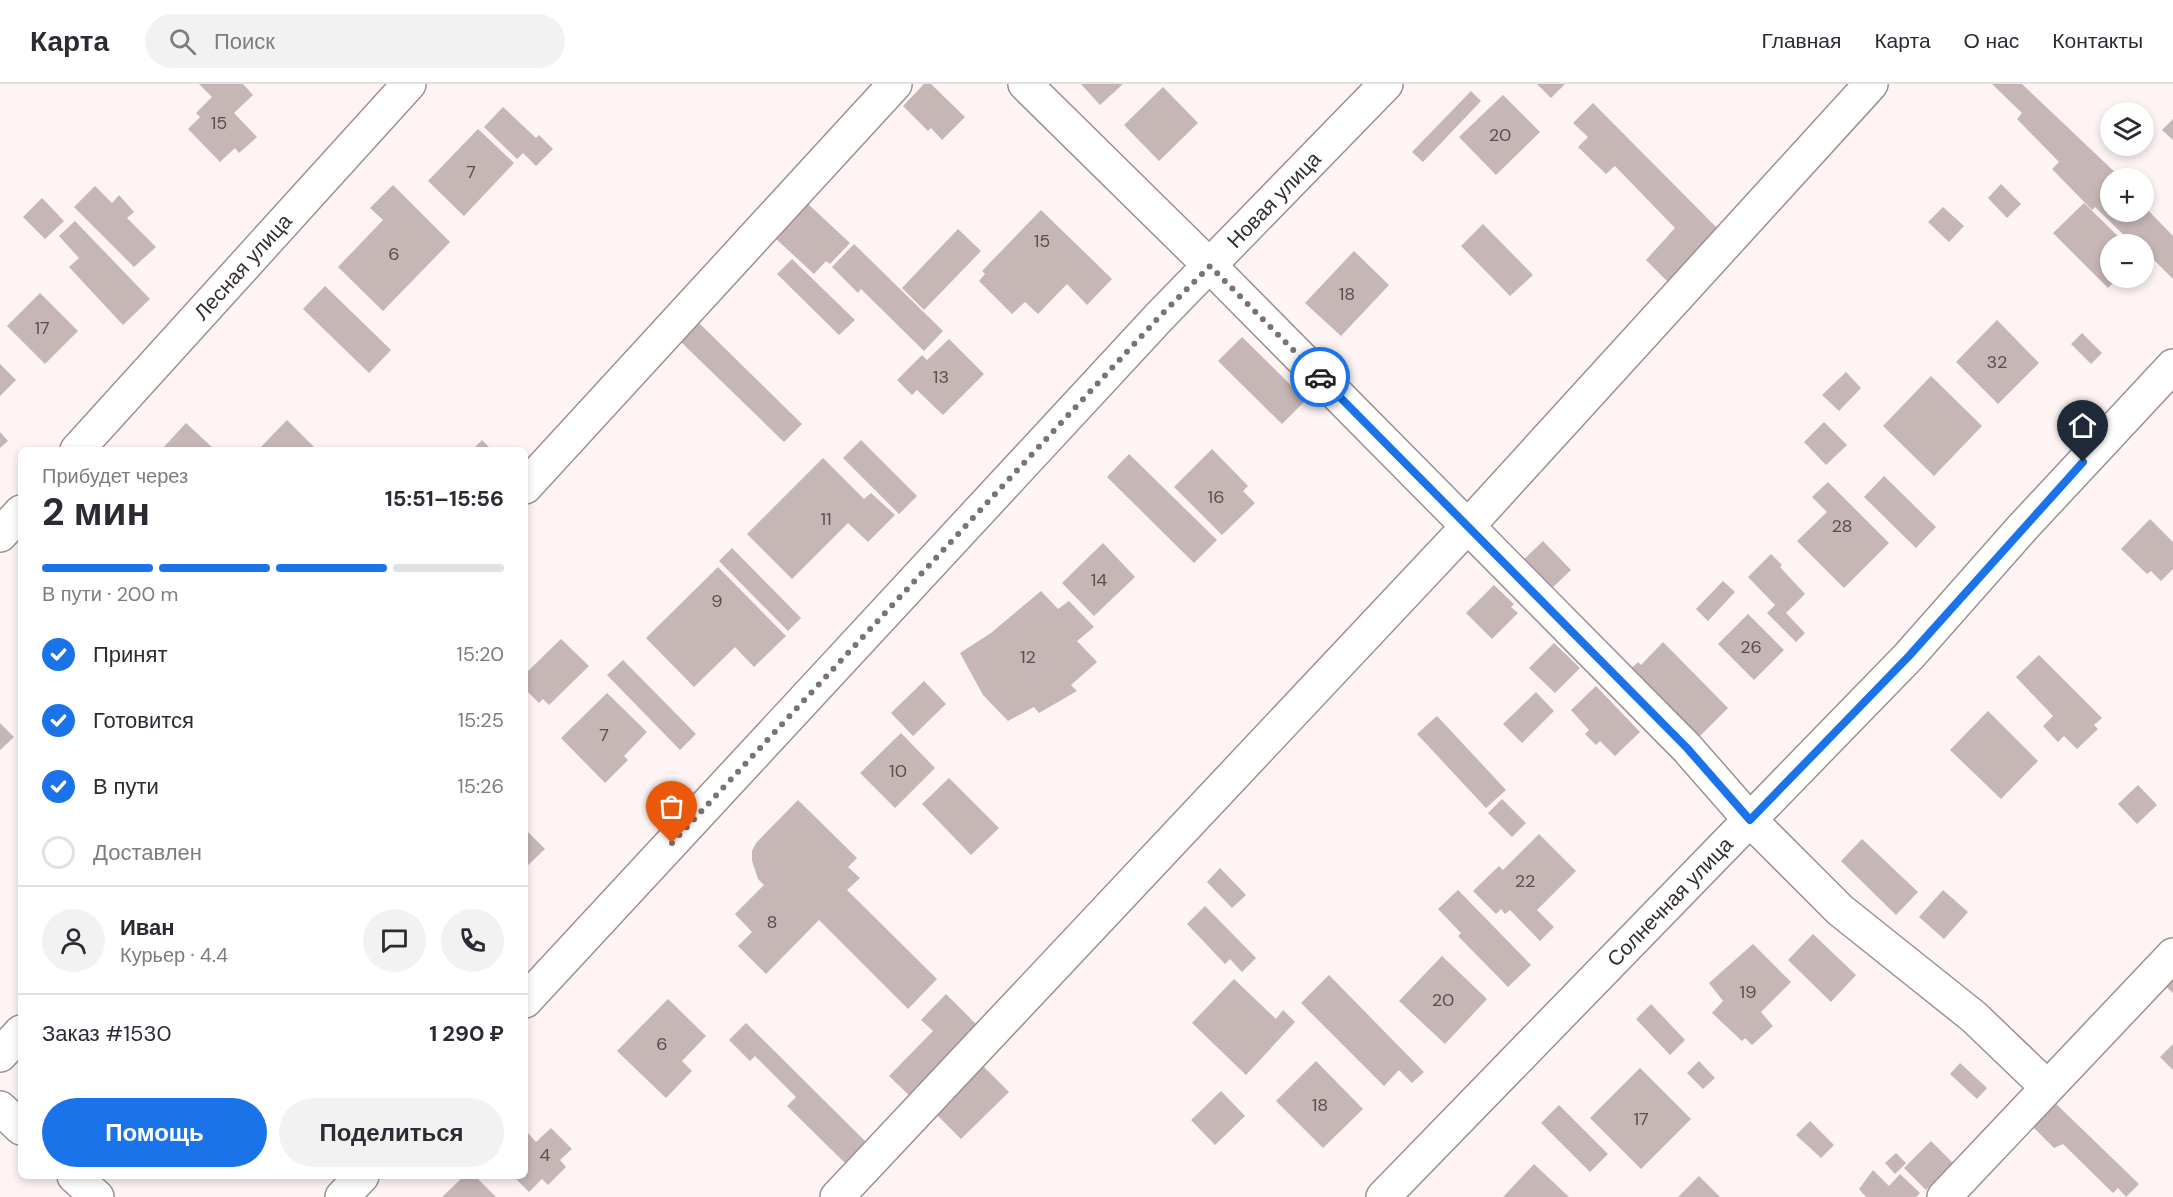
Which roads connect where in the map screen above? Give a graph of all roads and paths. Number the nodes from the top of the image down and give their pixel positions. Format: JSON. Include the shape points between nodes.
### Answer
{"nodes":[{"id":1,"x":409,"y":84,"type":"edge"},
{"id":2,"x":895,"y":84,"type":"edge"},
{"id":3,"x":1025,"y":84,"type":"edge"},
{"id":4,"x":1386,"y":84,"type":"edge"},
{"id":5,"x":1871,"y":84,"type":"edge"},
{"id":6,"x":1210,"y":266,"type":"junction"},
{"id":7,"x":2173,"y":366,"type":"edge"},
{"id":8,"x":80,"y":447,"type":"edge"},
{"id":9,"x":528,"y":484,"type":"edge"},
{"id":10,"x":18,"y":515,"type":"edge"},
{"id":11,"x":1468,"y":526,"type":"junction"},
{"id":12,"x":0,"y":535,"type":"edge"},
{"id":13,"x":1750,"y":820,"type":"junction"},
{"id":14,"x":2173,"y":956,"type":"edge"},
{"id":15,"x":528,"y":998,"type":"edge"},
{"id":16,"x":18,"y":1035,"type":"edge"},
{"id":17,"x":0,"y":1055,"type":"edge"},
{"id":18,"x":2047,"y":1088,"type":"junction"},
{"id":19,"x":0,"y":1108,"type":"edge"},
{"id":20,"x":18,"y":1125,"type":"edge"},
{"id":21,"x":77,"y":1179,"type":"edge"},
{"id":22,"x":359,"y":1179,"type":"edge"},
{"id":23,"x":97,"y":1197,"type":"edge"},
{"id":24,"x":342,"y":1197,"type":"edge"},
{"id":25,"x":837,"y":1197,"type":"edge"},
{"id":26,"x":1383,"y":1197,"type":"edge"},
{"id":27,"x":1944,"y":1197,"type":"edge"}],
"edges":[{"from":1,"to":8,"type":"street","name":"Лесная улица"},
{"from":2,"to":9,"type":"street"},
{"from":3,"to":6,"type":"street"},
{"from":4,"to":6,"type":"street","name":"Новая улица"},
{"from":5,"to":11,"type":"street"},
{"from":6,"to":11,"type":"street"},
{"from":6,"to":15,"type":"street","name":"Новая улица"},
{"from":7,"to":13,"type":"street","name":"Солнечная улица","via":[[1909,656]]},
{"from":10,"to":12,"type":"street"},
{"from":11,"to":13,"type":"street","via":[[1687,748]]},
{"from":11,"to":25,"type":"street"},
{"from":13,"to":18,"type":"street","via":[[1840,910],[1974,1017]]},
{"from":13,"to":26,"type":"street","name":"Солнечная улица"},
{"from":14,"to":18,"type":"street"},
{"from":16,"to":17,"type":"street"},
{"from":18,"to":27,"type":"street"},
{"from":19,"to":20,"type":"street"},
{"from":21,"to":23,"type":"street"},
{"from":22,"to":24,"type":"street"}]}
